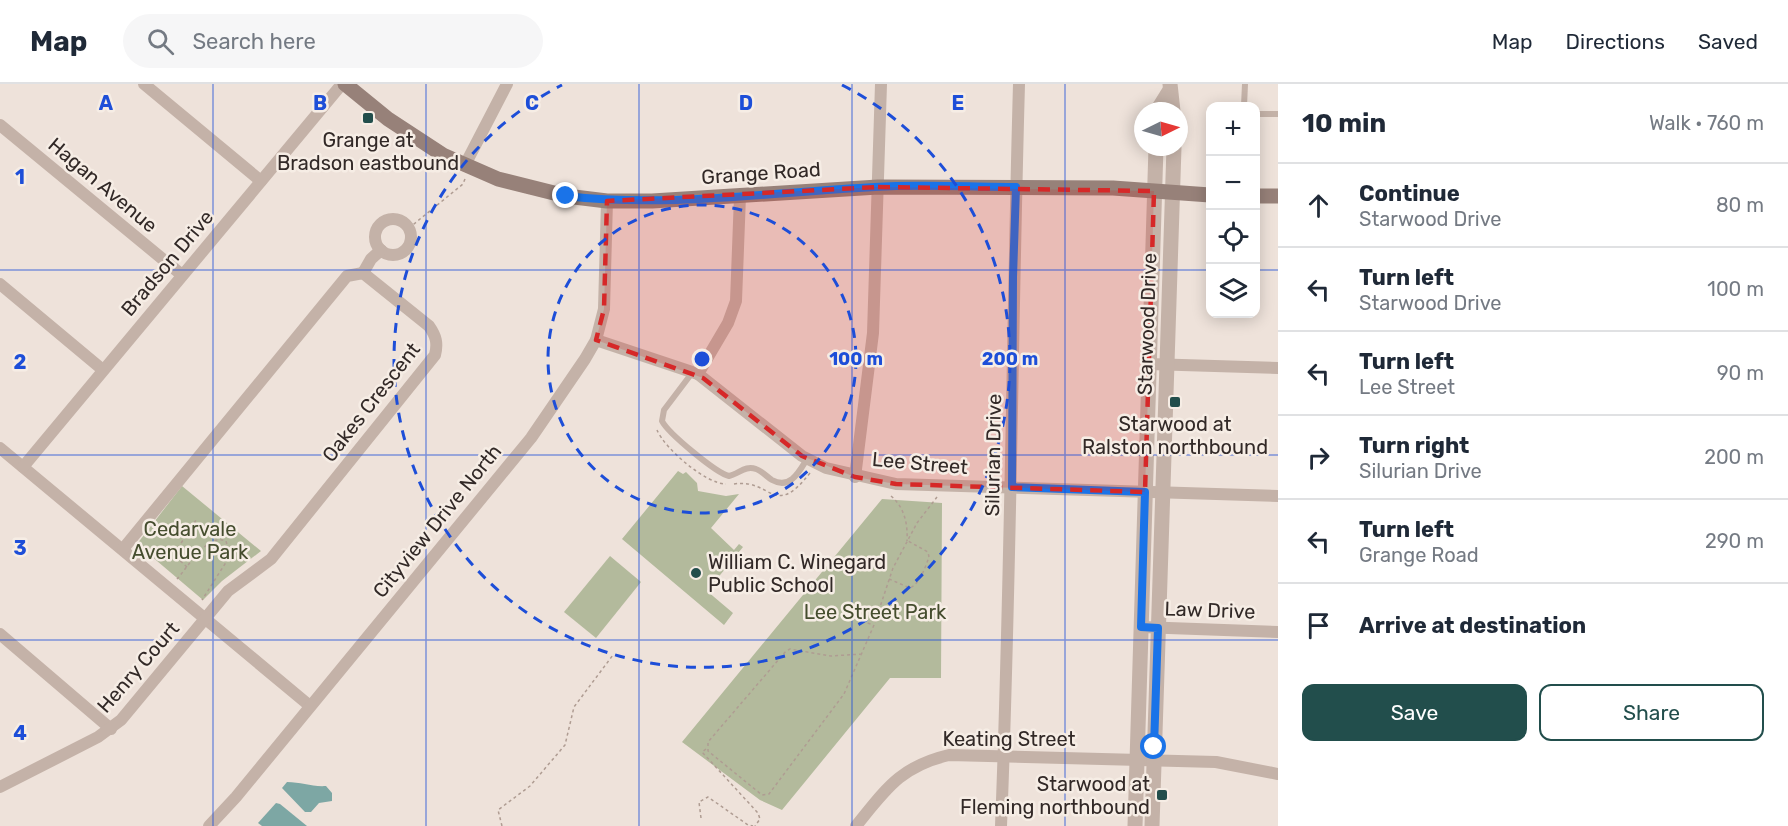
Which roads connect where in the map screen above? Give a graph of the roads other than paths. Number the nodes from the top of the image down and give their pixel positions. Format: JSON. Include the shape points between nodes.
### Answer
{"nodes":[{"id":1,"x":144,"y":84,"type":"edge"},
{"id":2,"x":343,"y":84,"type":"edge"},
{"id":3,"x":507,"y":84,"type":"edge"},
{"id":4,"x":881,"y":84,"type":"edge"},
{"id":5,"x":1019,"y":84,"type":"edge"},
{"id":6,"x":1245,"y":84,"type":"edge"},
{"id":7,"x":1170,"y":87,"type":"edge"},
{"id":8,"x":1162,"y":102,"type":"edge"},
{"id":9,"x":1172,"y":102,"type":"edge"},
{"id":10,"x":1244,"y":102,"type":"edge"},
{"id":11,"x":1260,"y":114,"type":"edge"},
{"id":12,"x":1278,"y":114,"type":"edge"},
{"id":13,"x":0,"y":124,"type":"edge"},
{"id":14,"x":1156,"y":156,"type":"edge"},
{"id":15,"x":1174,"y":156,"type":"edge"},
{"id":16,"x":467,"y":166,"type":"junction"},
{"id":17,"x":261,"y":181,"type":"junction"},
{"id":18,"x":878,"y":187,"type":"junction"},
{"id":19,"x":1016,"y":187,"type":"junction"},
{"id":20,"x":1154,"y":190,"type":"junction"},
{"id":21,"x":1173,"y":193,"type":"junction"},
{"id":22,"x":1206,"y":195,"type":"edge"},
{"id":23,"x":740,"y":196,"type":"junction"},
{"id":24,"x":1260,"y":196,"type":"edge"},
{"id":25,"x":1278,"y":196,"type":"edge"},
{"id":26,"x":607,"y":201,"type":"junction"},
{"id":27,"x":381,"y":250,"type":"junction"},
{"id":28,"x":363,"y":273,"type":"junction"},
{"id":29,"x":182,"y":275,"type":"junction"},
{"id":30,"x":0,"y":284,"type":"edge"},
{"id":31,"x":596,"y":340,"type":"junction"},
{"id":32,"x":1149,"y":364,"type":"junction"},
{"id":33,"x":1166,"y":365,"type":"junction"},
{"id":34,"x":1278,"y":368,"type":"edge"},
{"id":35,"x":103,"y":370,"type":"junction"},
{"id":36,"x":695,"y":373,"type":"junction"},
{"id":37,"x":0,"y":448,"type":"edge"},
{"id":38,"x":807,"y":459,"type":"junction"},
{"id":39,"x":23,"y":467,"type":"junction"},
{"id":40,"x":855,"y":477,"type":"junction"},
{"id":41,"x":1012,"y":487,"type":"junction"},
{"id":42,"x":1145,"y":492,"type":"junction"},
{"id":43,"x":1162,"y":492,"type":"junction"},
{"id":44,"x":1278,"y":496,"type":"edge"},
{"id":45,"x":123,"y":549,"type":"junction"},
{"id":46,"x":205,"y":618,"type":"junction"},
{"id":47,"x":1141,"y":627,"type":"junction"},
{"id":48,"x":1158,"y":628,"type":"junction"},
{"id":49,"x":1278,"y":632,"type":"edge"},
{"id":50,"x":0,"y":634,"type":"edge"},
{"id":51,"x":310,"y":706,"type":"junction"},
{"id":52,"x":111,"y":729,"type":"junction"},
{"id":53,"x":1004,"y":757,"type":"junction"},
{"id":54,"x":1137,"y":760,"type":"junction"},
{"id":55,"x":1154,"y":760,"type":"junction"},
{"id":56,"x":1278,"y":774,"type":"edge"},
{"id":57,"x":0,"y":787,"type":"edge"},
{"id":58,"x":209,"y":826,"type":"edge"},
{"id":59,"x":856,"y":826,"type":"edge"},
{"id":60,"x":1001,"y":826,"type":"edge"},
{"id":61,"x":1135,"y":826,"type":"edge"},
{"id":62,"x":1152,"y":826,"type":"edge"}],
"edges":[{"from":1,"to":17,"type":"street"},
{"from":2,"to":16,"type":"main road","name":"Grange Road","via":[[423,144]]},
{"from":2,"to":17,"type":"street","name":"Bradson Drive"},
{"from":3,"to":16,"type":"street"},
{"from":4,"to":18,"type":"street"},
{"from":5,"to":19,"type":"street","name":"Silurian Drive"},
{"from":6,"to":10,"type":"lane"},
{"from":7,"to":8,"type":"street"},
{"from":7,"to":9,"type":"street"},
{"from":11,"to":12,"type":"lane"},
{"from":13,"to":29,"type":"street","name":"Hagan Avenue"},
{"from":14,"to":20,"type":"street","name":"Starwood Drive"},
{"from":15,"to":21,"type":"street","name":"Starwood Drive"},
{"from":16,"to":26,"type":"main road","name":"Grange Road","via":[[527,188]]},
{"from":17,"to":29,"type":"street","name":"Bradson Drive"},
{"from":18,"to":19,"type":"main road","name":"Grange Road"},
{"from":18,"to":23,"type":"main road","name":"Grange Road"},
{"from":18,"to":40,"type":"street","via":[[873,333]]},
{"from":19,"to":20,"type":"main road","name":"Grange Road"},
{"from":19,"to":41,"type":"street","name":"Silurian Drive"},
{"from":20,"to":21,"type":"main road","name":"Grange Road"},
{"from":20,"to":32,"type":"street","name":"Starwood Drive"},
{"from":21,"to":22,"type":"main road","name":"Grange Road"},
{"from":21,"to":33,"type":"street","name":"Starwood Drive"},
{"from":23,"to":26,"type":"main road","name":"Grange Road"},
{"from":23,"to":36,"type":"street","via":[[736,301],[728,322]]},
{"from":24,"to":25,"type":"main road"},
{"from":26,"to":31,"type":"street","name":"Cityview Drive North","via":[[604,309]]},
{"from":27,"to":27,"type":"street","via":[[396,255],[406,250],[411,240],[409,228],[397,219],[381,224],[376,234]]},
{"from":27,"to":28,"type":"street"},
{"from":28,"to":45,"type":"street","via":[[347,276],[340,283]]},
{"from":28,"to":46,"type":"street","name":"Oakes Crescent","via":[[429,326],[435,335],[435,356],[271,559],[228,591]]},
{"from":29,"to":35,"type":"street","name":"Bradson Drive"},
{"from":30,"to":35,"type":"street"},
{"from":31,"to":36,"type":"street","name":"Lee Street"},
{"from":31,"to":51,"type":"street","name":"Cityview Drive North","via":[[531,438]]},
{"from":32,"to":33,"type":"street"},
{"from":32,"to":42,"type":"street","name":"Starwood Drive"},
{"from":33,"to":34,"type":"street"},
{"from":33,"to":43,"type":"street","name":"Starwood Drive"},
{"from":35,"to":39,"type":"street","name":"Bradson Drive"},
{"from":36,"to":38,"type":"street","name":"Lee Street"},
{"from":36,"to":38,"type":"lane","via":[[664,410],[662,421],[719,471],[729,476],[744,469],[757,469],[783,483],[794,478]]},
{"from":37,"to":39,"type":"street"},
{"from":38,"to":40,"type":"street","name":"Lee Street"},
{"from":39,"to":45,"type":"street"},
{"from":40,"to":41,"type":"street","name":"Lee Street","via":[[896,484]]},
{"from":41,"to":42,"type":"street","name":"Lee Street"},
{"from":41,"to":53,"type":"street","name":"Silurian Drive"},
{"from":42,"to":43,"type":"street","name":"Lee Street"},
{"from":42,"to":47,"type":"street","name":"Starwood Drive"},
{"from":43,"to":44,"type":"street","name":"Lee Street"},
{"from":43,"to":48,"type":"street","name":"Starwood Drive"},
{"from":45,"to":46,"type":"street"},
{"from":46,"to":51,"type":"street"},
{"from":46,"to":52,"type":"street","name":"Henry Court"},
{"from":47,"to":48,"type":"street","name":"Law Drive"},
{"from":47,"to":54,"type":"street","name":"Starwood Drive"},
{"from":48,"to":49,"type":"street","name":"Law Drive"},
{"from":48,"to":55,"type":"street","name":"Starwood Drive"},
{"from":50,"to":52,"type":"street"},
{"from":51,"to":58,"type":"street","name":"Cityview Drive North"},
{"from":52,"to":57,"type":"street","name":"Henry Court"},
{"from":53,"to":54,"type":"street","name":"Keating Street"},
{"from":53,"to":59,"type":"street","name":"Keating Street","via":[[949,755],[925,761],[905,772]]},
{"from":53,"to":60,"type":"street","name":"Silurian Drive"},
{"from":54,"to":55,"type":"street","name":"Keating Street"},
{"from":54,"to":61,"type":"street","name":"Starwood Drive"},
{"from":55,"to":56,"type":"street","name":"Keating Street","via":[[1232,764]]},
{"from":55,"to":62,"type":"street","name":"Starwood Drive"}]}
